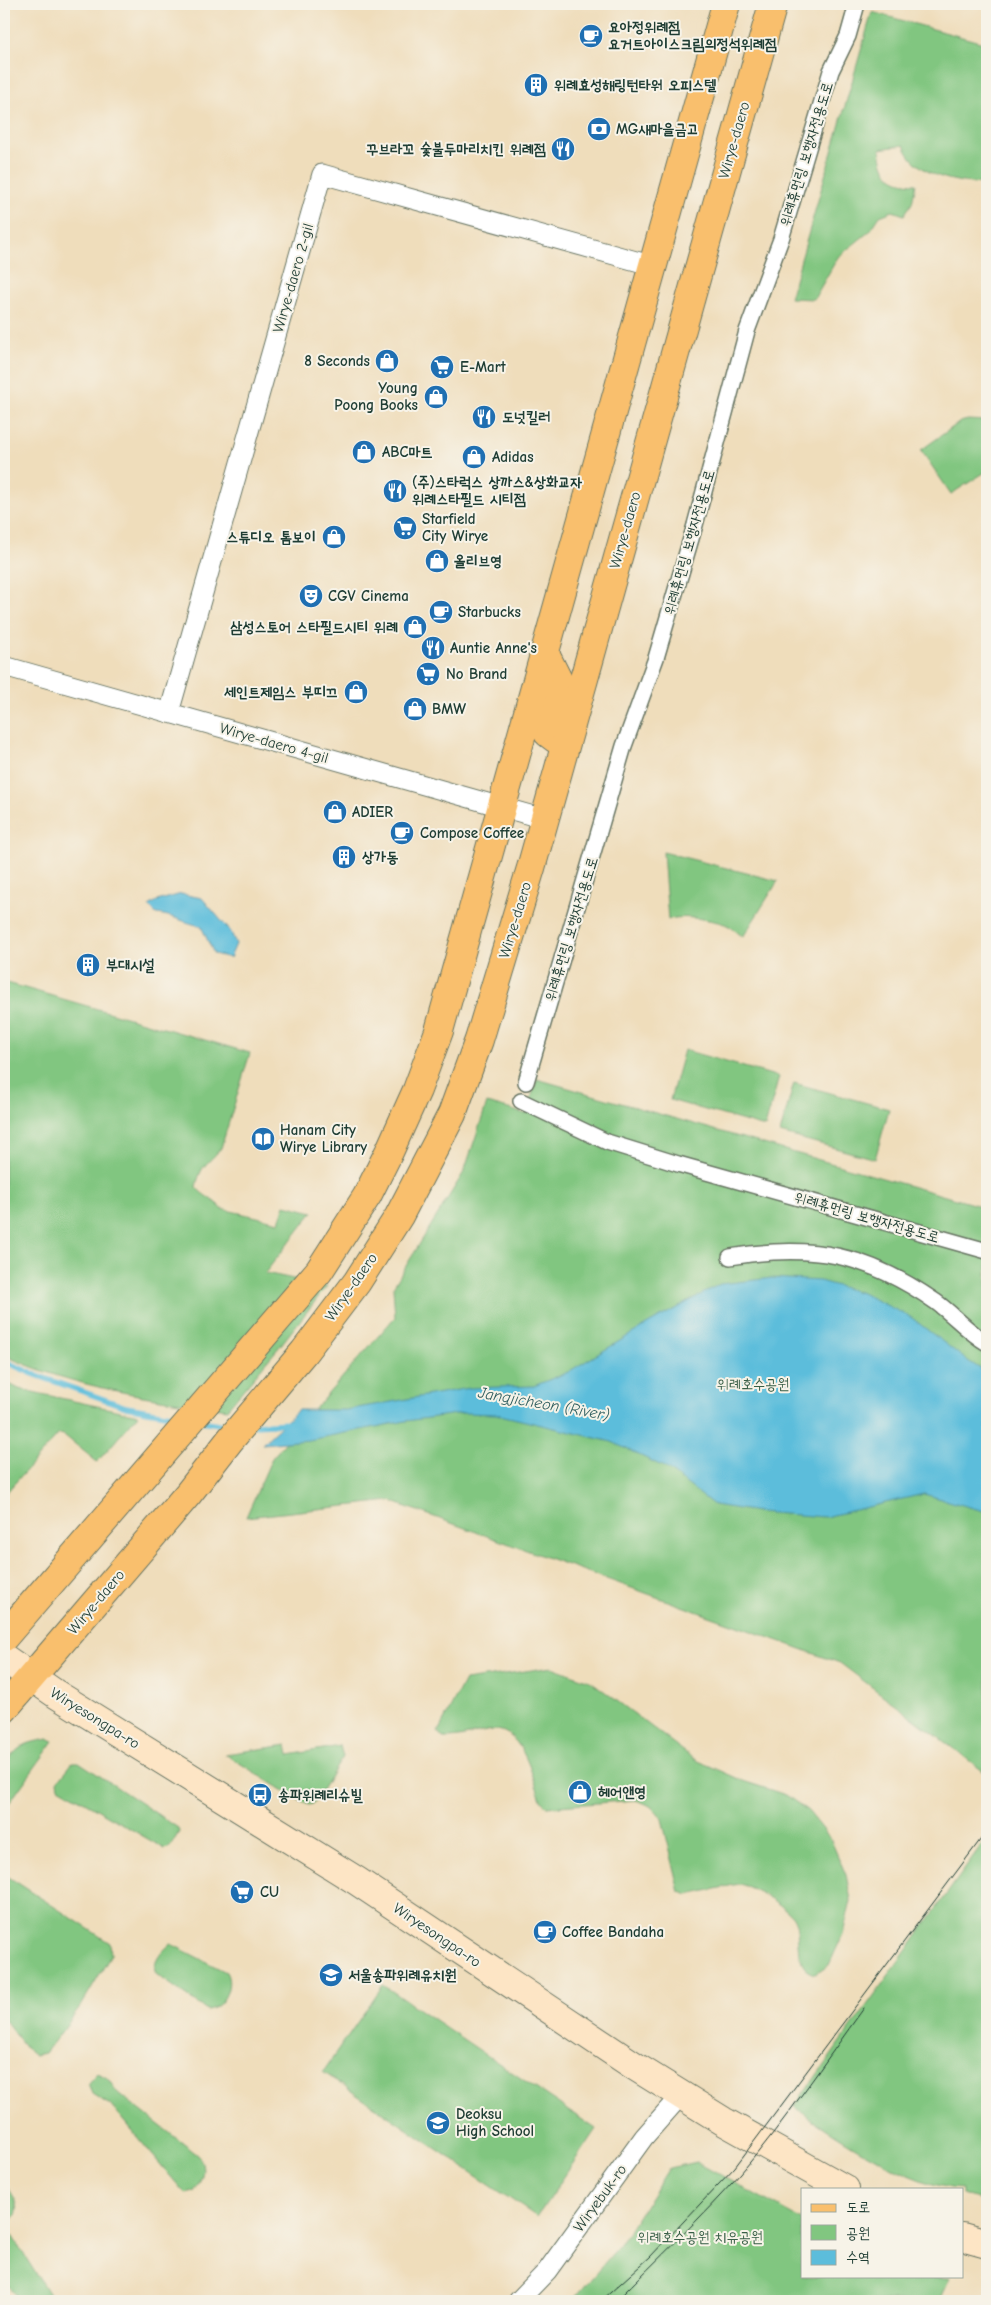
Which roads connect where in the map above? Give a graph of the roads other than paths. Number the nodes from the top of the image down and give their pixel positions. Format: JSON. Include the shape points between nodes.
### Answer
{"nodes":[{"id":1,"x":726,"y":4,"type":"edge"},
{"id":2,"x":773,"y":4,"type":"edge"},
{"id":3,"x":857,"y":4,"type":"edge"},
{"id":4,"x":654,"y":266,"type":"junction"},
{"id":5,"x":545,"y":654,"type":"junction"},
{"id":6,"x":4,"y":666,"type":"edge"},
{"id":7,"x":169,"y":713,"type":"junction"},
{"id":8,"x":567,"y":737,"type":"junction"},
{"id":9,"x":502,"y":807,"type":"junction"},
{"id":10,"x":544,"y":819,"type":"junction"},
{"id":11,"x":526,"y":1082,"type":"dead end"},
{"id":12,"x":521,"y":1101,"type":"dead end"},
{"id":13,"x":987,"y":1251,"type":"edge"},
{"id":14,"x":730,"y":1256,"type":"dead end"},
{"id":15,"x":987,"y":1343,"type":"edge"},
{"id":16,"x":4,"y":1637,"type":"edge"},
{"id":17,"x":4,"y":1658,"type":"edge"},
{"id":18,"x":32,"y":1677,"type":"junction"},
{"id":19,"x":4,"y":1709,"type":"edge"},
{"id":20,"x":682,"y":2095,"type":"junction"},
{"id":21,"x":843,"y":2188,"type":"edge"},
{"id":22,"x":964,"y":2238,"type":"edge"},
{"id":23,"x":987,"y":2244,"type":"edge"},
{"id":24,"x":518,"y":2301,"type":"edge"}],
"edges":[{"from":1,"to":4,"type":"main road"},
{"from":2,"to":8,"type":"main road","name":"Wirye-daero"},
{"from":3,"to":11,"type":"street","name":"위례휴먼링 보행자전용도로","via":[[848,36],[831,71],[781,239],[747,330],[659,649],[624,746]]},
{"from":4,"to":5,"type":"main road"},
{"from":4,"to":7,"type":"street","name":"Wirye-daero 2-gil","via":[[322,174]]},
{"from":5,"to":8,"type":"main road","via":[[558,680],[548,733],[556,739]]},
{"from":5,"to":9,"type":"main road"},
{"from":6,"to":7,"type":"street","name":"Wirye-daero 4-gil"},
{"from":7,"to":9,"type":"street","name":"Wirye-daero 4-gil"},
{"from":8,"to":10,"type":"main road","name":"Wirye-daero"},
{"from":9,"to":10,"type":"street","name":"Wirye-daero 4-gil"},
{"from":9,"to":16,"type":"main road","via":[[439,1031],[417,1090],[367,1196],[320,1271]]},
{"from":10,"to":18,"type":"main road","name":"Wirye-daero","via":[[479,1040],[452,1114],[399,1216],[357,1282],[304,1352]]},
{"from":12,"to":13,"type":"street","name":"위례휴먼링 보행자전용도로","via":[[616,1145]]},
{"from":14,"to":15,"type":"street","via":[[768,1250],[807,1251],[865,1263],[900,1278],[920,1291]]},
{"from":17,"to":18,"type":"main road","name":"Wiryesongpa-ro"},
{"from":18,"to":19,"type":"main road","name":"Wirye-daero"},
{"from":18,"to":20,"type":"main road","name":"Wiryesongpa-ro","via":[[357,1882]]},
{"from":20,"to":21,"type":"main road","name":"Wiryesongpa-ro"},
{"from":20,"to":24,"type":"street","name":"Wiryebuk-ro","via":[[644,2137],[547,2271]]},
{"from":22,"to":23,"type":"main road"}]}
